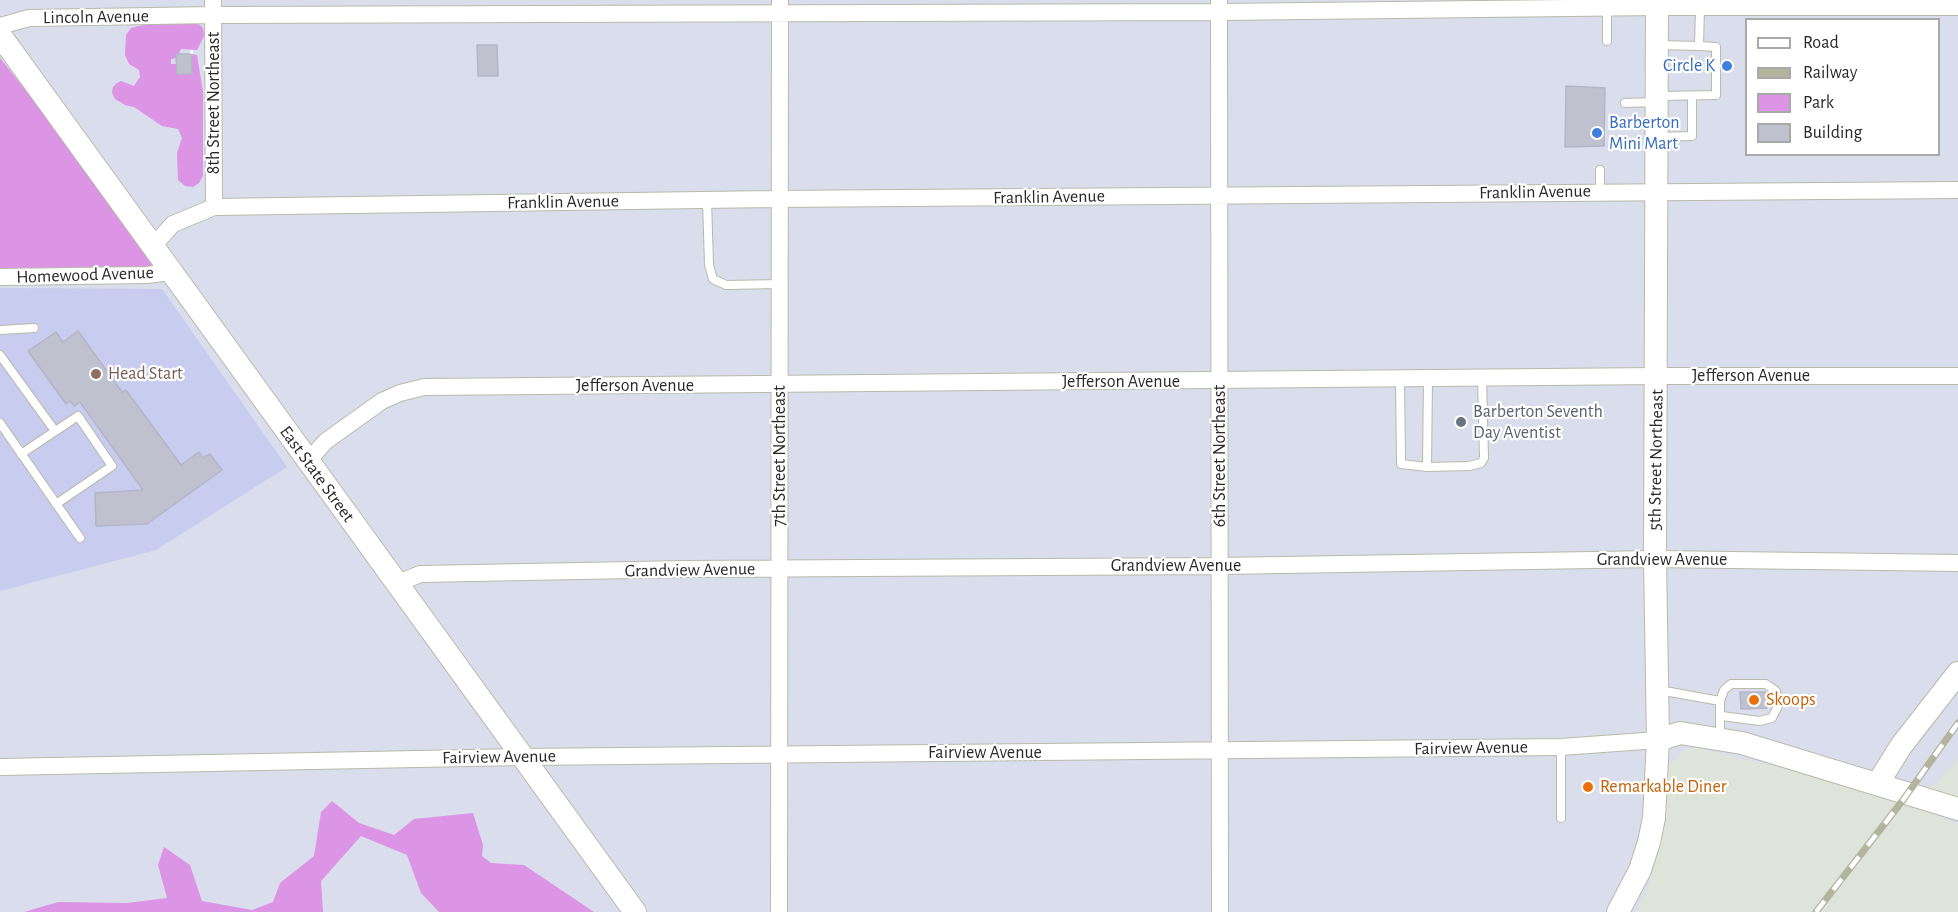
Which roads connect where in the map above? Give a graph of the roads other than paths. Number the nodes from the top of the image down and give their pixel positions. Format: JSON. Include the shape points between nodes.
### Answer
{"nodes":[{"id":1,"x":1657,"y":3,"type":"edge"},
{"id":2,"x":780,"y":6,"type":"edge"},
{"id":3,"x":1219,"y":6,"type":"edge"},
{"id":4,"x":1607,"y":7,"type":"junction"},
{"id":5,"x":1700,"y":7,"type":"junction"},
{"id":6,"x":1958,"y":7,"type":"edge"},
{"id":7,"x":213,"y":8,"type":"edge"},
{"id":8,"x":0,"y":26,"type":"edge"},
{"id":9,"x":0,"y":35,"type":"edge"},
{"id":10,"x":1607,"y":41,"type":"dead end"},
{"id":11,"x":1657,"y":45,"type":"junction"},
{"id":12,"x":1699,"y":46,"type":"junction"},
{"id":13,"x":1692,"y":96,"type":"junction"},
{"id":14,"x":1657,"y":99,"type":"junction"},
{"id":15,"x":1625,"y":102,"type":"dead end"},
{"id":16,"x":1656,"y":137,"type":"junction"},
{"id":17,"x":1600,"y":170,"type":"dead end"},
{"id":18,"x":1958,"y":190,"type":"edge"},
{"id":19,"x":1656,"y":191,"type":"junction"},
{"id":20,"x":1600,"y":192,"type":"junction"},
{"id":21,"x":1219,"y":195,"type":"junction"},
{"id":22,"x":780,"y":199,"type":"junction"},
{"id":23,"x":707,"y":200,"type":"junction"},
{"id":24,"x":214,"y":207,"type":"junction"},
{"id":25,"x":153,"y":246,"type":"junction"},
{"id":26,"x":170,"y":272,"type":"junction"},
{"id":27,"x":0,"y":277,"type":"edge"},
{"id":28,"x":780,"y":284,"type":"junction"},
{"id":29,"x":34,"y":328,"type":"dead end"},
{"id":30,"x":0,"y":330,"type":"edge"},
{"id":31,"x":0,"y":355,"type":"edge"},
{"id":32,"x":1657,"y":376,"type":"junction"},
{"id":33,"x":1958,"y":376,"type":"edge"},
{"id":34,"x":1482,"y":378,"type":"junction"},
{"id":35,"x":1400,"y":379,"type":"junction"},
{"id":36,"x":1428,"y":379,"type":"junction"},
{"id":37,"x":1219,"y":382,"type":"junction"},
{"id":38,"x":780,"y":384,"type":"junction"},
{"id":39,"x":0,"y":423,"type":"edge"},
{"id":40,"x":55,"y":431,"type":"junction"},
{"id":41,"x":21,"y":454,"type":"junction"},
{"id":42,"x":308,"y":461,"type":"junction"},
{"id":43,"x":1427,"y":467,"type":"junction"},
{"id":44,"x":56,"y":504,"type":"junction"},
{"id":45,"x":80,"y":538,"type":"dead end"},
{"id":46,"x":1655,"y":559,"type":"junction"},
{"id":47,"x":1958,"y":563,"type":"edge"},
{"id":48,"x":1220,"y":566,"type":"junction"},
{"id":49,"x":780,"y":569,"type":"junction"},
{"id":50,"x":396,"y":584,"type":"junction"},
{"id":51,"x":1958,"y":673,"type":"edge"},
{"id":52,"x":1657,"y":690,"type":"junction"},
{"id":53,"x":1720,"y":701,"type":"junction"},
{"id":54,"x":1722,"y":716,"type":"junction"},
{"id":55,"x":1720,"y":739,"type":"junction"},
{"id":56,"x":1658,"y":740,"type":"junction"},
{"id":57,"x":1561,"y":747,"type":"junction"},
{"id":58,"x":1220,"y":751,"type":"junction"},
{"id":59,"x":779,"y":755,"type":"junction"},
{"id":60,"x":522,"y":757,"type":"junction"},
{"id":61,"x":0,"y":767,"type":"edge"},
{"id":62,"x":1878,"y":783,"type":"junction"},
{"id":63,"x":1958,"y":808,"type":"edge"},
{"id":64,"x":1561,"y":819,"type":"dead end"},
{"id":65,"x":635,"y":912,"type":"edge"},
{"id":66,"x":779,"y":912,"type":"edge"},
{"id":67,"x":1220,"y":912,"type":"edge"},
{"id":68,"x":1618,"y":912,"type":"edge"}],
"edges":[{"from":1,"to":4,"type":"street","name":"Lincoln Avenue"},
{"from":1,"to":5,"type":"street","name":"Lincoln Avenue"},
{"from":1,"to":11,"type":"street","name":"5th Street Northeast"},
{"from":2,"to":3,"type":"street","name":"Lincoln Avenue"},
{"from":2,"to":7,"type":"street","name":"Lincoln Avenue"},
{"from":2,"to":22,"type":"street","name":"7th Street Northeast"},
{"from":3,"to":4,"type":"street","name":"Lincoln Avenue"},
{"from":3,"to":21,"type":"street","name":"6th Street Northeast"},
{"from":4,"to":10,"type":"lane"},
{"from":5,"to":6,"type":"street","name":"Lincoln Avenue"},
{"from":5,"to":12,"type":"lane"},
{"from":7,"to":8,"type":"street","name":"Lincoln Avenue","via":[[29,18]]},
{"from":7,"to":24,"type":"street","name":"8th Street Northeast"},
{"from":9,"to":25,"type":"street","name":"East State Street"},
{"from":11,"to":12,"type":"lane"},
{"from":11,"to":14,"type":"street","name":"5th Street Northeast"},
{"from":12,"to":13,"type":"lane","via":[[1716,47],[1716,95]]},
{"from":13,"to":14,"type":"lane"},
{"from":13,"to":16,"type":"lane","via":[[1692,136]]},
{"from":14,"to":15,"type":"lane"},
{"from":14,"to":16,"type":"street","name":"5th Street Northeast"},
{"from":16,"to":19,"type":"street","name":"5th Street Northeast"},
{"from":17,"to":20,"type":"lane"},
{"from":18,"to":19,"type":"street","name":"Franklin Avenue"},
{"from":19,"to":20,"type":"street","name":"Franklin Avenue"},
{"from":19,"to":32,"type":"street","name":"5th Street Northeast"},
{"from":20,"to":21,"type":"street","name":"Franklin Avenue"},
{"from":21,"to":22,"type":"street","name":"Franklin Avenue"},
{"from":21,"to":37,"type":"street","name":"6th Street Northeast"},
{"from":22,"to":23,"type":"street","name":"Franklin Avenue"},
{"from":22,"to":28,"type":"street","name":"7th Street Northeast"},
{"from":23,"to":24,"type":"street","name":"Franklin Avenue"},
{"from":23,"to":28,"type":"lane","via":[[712,279],[726,285]]},
{"from":24,"to":25,"type":"street","name":"Franklin Avenue","via":[[173,224]]},
{"from":25,"to":26,"type":"street","name":"East State Street"},
{"from":26,"to":27,"type":"street","name":"Homewood Avenue"},
{"from":26,"to":42,"type":"street","name":"East State Street"},
{"from":28,"to":38,"type":"street","name":"7th Street Northeast"},
{"from":29,"to":30,"type":"lane"},
{"from":31,"to":40,"type":"lane"},
{"from":32,"to":33,"type":"street","name":"Jefferson Avenue"},
{"from":32,"to":34,"type":"street","name":"Jefferson Avenue"},
{"from":32,"to":46,"type":"street","name":"5th Street Northeast"},
{"from":34,"to":36,"type":"street","name":"Jefferson Avenue"},
{"from":34,"to":43,"type":"lane","via":[[1481,463]]},
{"from":35,"to":36,"type":"street","name":"Jefferson Avenue"},
{"from":35,"to":37,"type":"street","name":"Jefferson Avenue"},
{"from":35,"to":43,"type":"lane","via":[[1401,464]]},
{"from":36,"to":43,"type":"lane"},
{"from":37,"to":38,"type":"street","name":"Jefferson Avenue"},
{"from":37,"to":48,"type":"street","name":"6th Street Northeast"},
{"from":38,"to":42,"type":"street","name":"Jefferson Avenue","via":[[424,387],[382,401],[326,441]]},
{"from":38,"to":49,"type":"street","name":"7th Street Northeast"},
{"from":39,"to":41,"type":"lane"},
{"from":40,"to":41,"type":"lane"},
{"from":40,"to":44,"type":"lane","via":[[78,416],[112,466]]},
{"from":41,"to":44,"type":"lane"},
{"from":42,"to":50,"type":"street","name":"East State Street"},
{"from":44,"to":45,"type":"lane"},
{"from":46,"to":47,"type":"street","name":"Grandview Avenue"},
{"from":46,"to":48,"type":"street","name":"Grandview Avenue"},
{"from":46,"to":52,"type":"street","name":"5th Street Northeast"},
{"from":48,"to":49,"type":"street","name":"Grandview Avenue"},
{"from":48,"to":58,"type":"street","name":"6th Street Northeast"},
{"from":49,"to":50,"type":"street","name":"Grandview Avenue","via":[[420,574]]},
{"from":49,"to":59,"type":"street","name":"7th Street Northeast"},
{"from":50,"to":60,"type":"street","name":"East State Street"},
{"from":51,"to":62,"type":"street","via":[[1901,746]]},
{"from":52,"to":53,"type":"lane"},
{"from":52,"to":56,"type":"street","name":"5th Street Northeast"},
{"from":53,"to":54,"type":"lane"},
{"from":53,"to":54,"type":"lane","via":[[1731,684],[1766,684],[1776,691],[1777,698],[1772,718],[1759,721]]},
{"from":54,"to":55,"type":"lane"},
{"from":55,"to":56,"type":"street","name":"Fairview Avenue","via":[[1680,733]]},
{"from":55,"to":62,"type":"street","name":"Fairview Avenue"},
{"from":56,"to":57,"type":"street","name":"Fairview Avenue"},
{"from":56,"to":68,"type":"street","name":"5th Street Northeast","via":[[1649,842],[1640,870]]},
{"from":57,"to":58,"type":"street","name":"Fairview Avenue"},
{"from":57,"to":64,"type":"lane"},
{"from":58,"to":59,"type":"street","name":"Fairview Avenue"},
{"from":58,"to":67,"type":"street","name":"6th Street Northeast"},
{"from":59,"to":60,"type":"street","name":"Fairview Avenue"},
{"from":59,"to":66,"type":"street","name":"7th Street Northeast"},
{"from":60,"to":61,"type":"street","name":"Fairview Avenue"},
{"from":60,"to":65,"type":"street","name":"East State Street"},
{"from":62,"to":63,"type":"street","name":"Fairview Avenue"}]}
